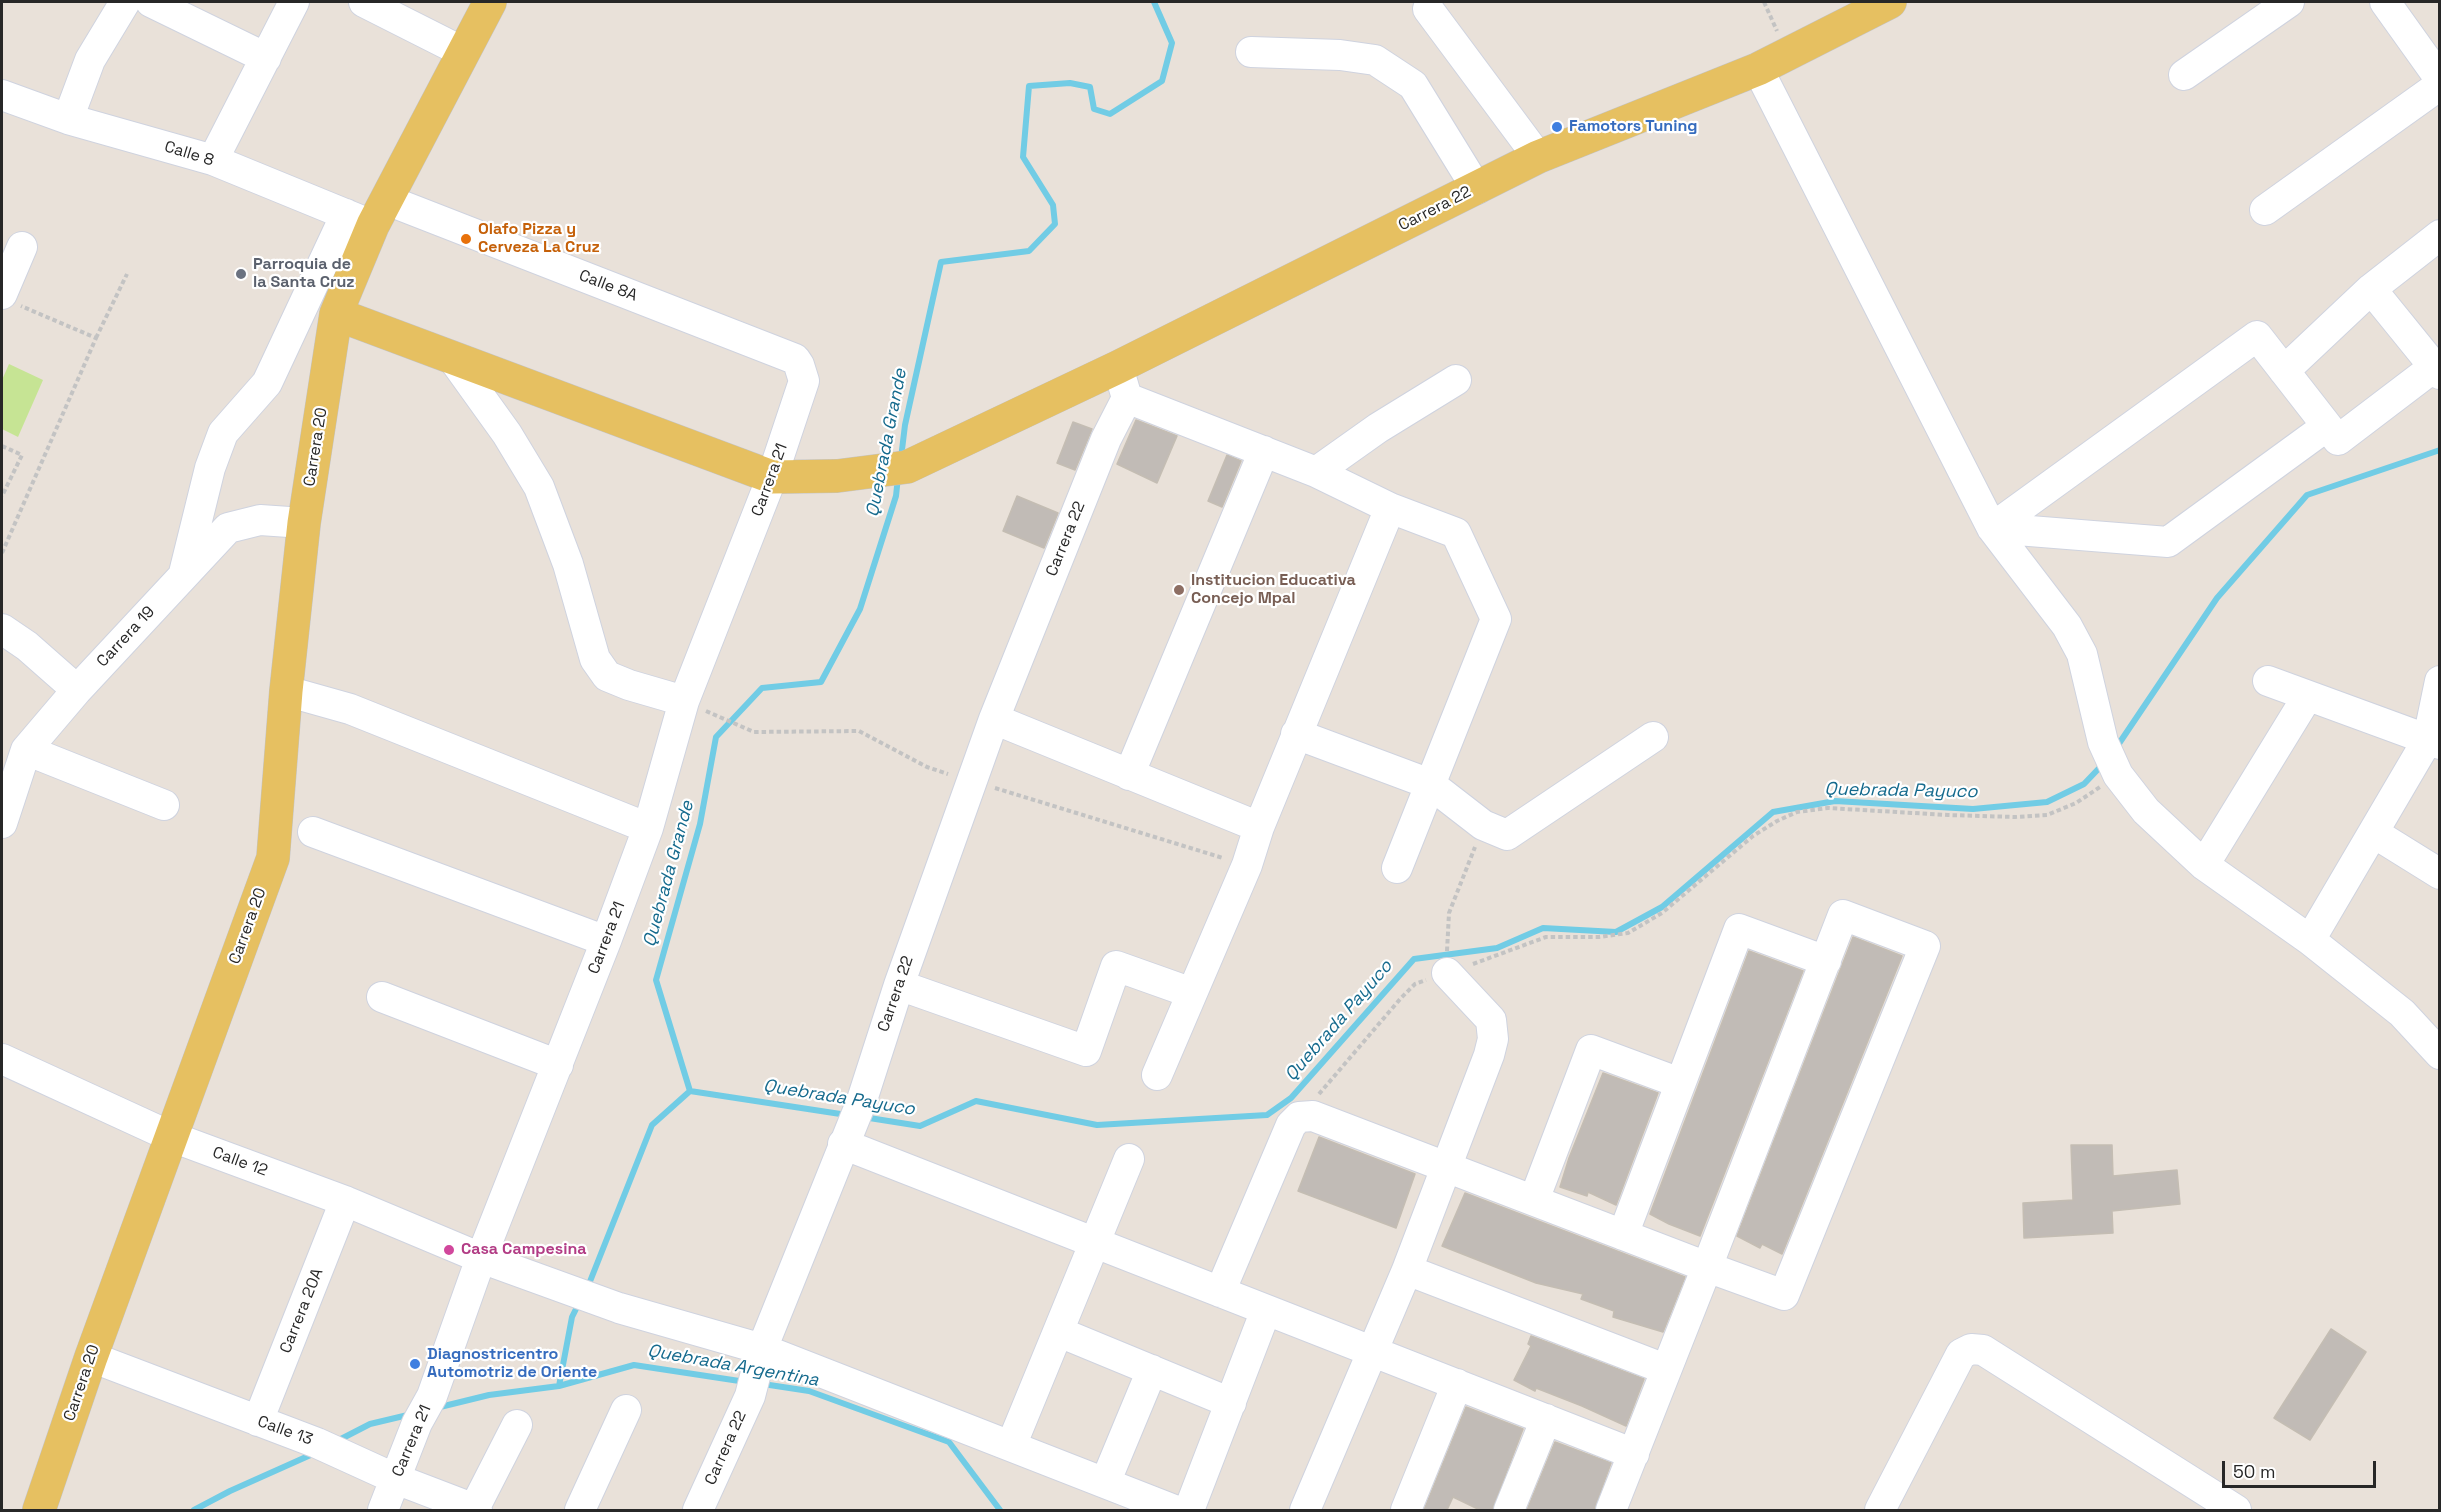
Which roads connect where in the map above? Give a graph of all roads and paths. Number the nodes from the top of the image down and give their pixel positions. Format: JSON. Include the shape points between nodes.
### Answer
{"nodes":[{"id":1,"x":124,"y":2,"type":"edge"},
{"id":2,"x":152,"y":2,"type":"edge"},
{"id":3,"x":294,"y":2,"type":"edge"},
{"id":4,"x":364,"y":2,"type":"edge"},
{"id":5,"x":490,"y":2,"type":"edge"},
{"id":6,"x":1764,"y":2,"type":"edge"},
{"id":7,"x":1890,"y":2,"type":"edge"},
{"id":8,"x":2289,"y":2,"type":"edge"},
{"id":9,"x":2385,"y":2,"type":"edge"},
{"id":10,"x":1428,"y":9,"type":"dead end"},
{"id":11,"x":463,"y":52,"type":"junction"},
{"id":12,"x":1251,"y":52,"type":"dead end"},
{"id":13,"x":1788,"y":53,"type":"junction"},
{"id":14,"x":266,"y":58,"type":"junction"},
{"id":15,"x":1758,"y":69,"type":"junction"},
{"id":16,"x":2184,"y":75,"type":"dead end"},
{"id":17,"x":2439,"y":79,"type":"edge"},
{"id":18,"x":2439,"y":85,"type":"edge"},
{"id":19,"x":2,"y":95,"type":"edge"},
{"id":20,"x":68,"y":119,"type":"junction"},
{"id":21,"x":1538,"y":157,"type":"junction"},
{"id":22,"x":213,"y":160,"type":"junction"},
{"id":23,"x":1477,"y":189,"type":"junction"},
{"id":24,"x":2265,"y":210,"type":"dead end"},
{"id":25,"x":369,"y":213,"type":"junction"},
{"id":26,"x":2439,"y":235,"type":"edge"},
{"id":27,"x":22,"y":247,"type":"dead end"},
{"id":28,"x":127,"y":273,"type":"dead end"},
{"id":29,"x":2371,"y":289,"type":"junction"},
{"id":30,"x":7,"y":298,"type":"edge"},
{"id":31,"x":336,"y":314,"type":"junction"},
{"id":32,"x":96,"y":338,"type":"junction"},
{"id":33,"x":451,"y":356,"type":"junction"},
{"id":34,"x":795,"y":358,"type":"joint"},
{"id":35,"x":2437,"y":370,"type":"edge"},
{"id":36,"x":2284,"y":371,"type":"junction"},
{"id":37,"x":1456,"y":380,"type":"dead end"},
{"id":38,"x":1123,"y":382,"type":"junction"},
{"id":39,"x":2327,"y":426,"type":"junction"},
{"id":40,"x":2,"y":446,"type":"edge"},
{"id":41,"x":1264,"y":451,"type":"junction"},
{"id":42,"x":1316,"y":472,"type":"junction"},
{"id":43,"x":772,"y":477,"type":"junction"},
{"id":44,"x":2,"y":496,"type":"edge"},
{"id":45,"x":1390,"y":508,"type":"junction"},
{"id":46,"x":304,"y":523,"type":"junction"},
{"id":47,"x":1992,"y":528,"type":"junction"},
{"id":48,"x":2,"y":553,"type":"edge"},
{"id":49,"x":184,"y":575,"type":"junction"},
{"id":50,"x":2,"y":629,"type":"edge"},
{"id":51,"x":2268,"y":681,"type":"dead end"},
{"id":52,"x":2439,"y":681,"type":"edge"},
{"id":53,"x":77,"y":690,"type":"junction"},
{"id":54,"x":286,"y":692,"type":"junction"},
{"id":55,"x":2307,"y":697,"type":"junction"},
{"id":56,"x":684,"y":701,"type":"junction"},
{"id":57,"x":718,"y":716,"type":"dead end"},
{"id":58,"x":994,"y":719,"type":"junction"},
{"id":59,"x":744,"y":727,"type":"dead end"},
{"id":60,"x":1296,"y":734,"type":"junction"},
{"id":61,"x":1653,"y":737,"type":"dead end"},
{"id":62,"x":2434,"y":742,"type":"edge"},
{"id":63,"x":26,"y":750,"type":"junction"},
{"id":64,"x":2111,"y":762,"type":"junction"},
{"id":65,"x":2,"y":772,"type":"edge"},
{"id":66,"x":1129,"y":775,"type":"junction"},
{"id":67,"x":1430,"y":784,"type":"junction"},
{"id":68,"x":164,"y":805,"type":"dead end"},
{"id":69,"x":2,"y":823,"type":"edge"},
{"id":70,"x":1483,"y":825,"type":"junction"},
{"id":71,"x":1259,"y":827,"type":"junction"},
{"id":72,"x":648,"y":828,"type":"junction"},
{"id":73,"x":313,"y":832,"type":"dead end"},
{"id":74,"x":2374,"y":833,"type":"junction"},
{"id":75,"x":2204,"y":865,"type":"junction"},
{"id":76,"x":1397,"y":868,"type":"dead end"},
{"id":77,"x":2439,"y":874,"type":"edge"},
{"id":78,"x":2310,"y":940,"type":"junction"},
{"id":79,"x":606,"y":941,"type":"junction"},
{"id":80,"x":1826,"y":961,"type":"junction"},
{"id":81,"x":1447,"y":967,"type":"junction"},
{"id":82,"x":899,"y":985,"type":"junction"},
{"id":83,"x":1192,"y":993,"type":"junction"},
{"id":84,"x":382,"y":997,"type":"dead end"},
{"id":85,"x":2439,"y":1054,"type":"edge"},
{"id":86,"x":2,"y":1059,"type":"edge"},
{"id":87,"x":558,"y":1065,"type":"junction"},
{"id":88,"x":1157,"y":1075,"type":"dead end"},
{"id":89,"x":1680,"y":1083,"type":"junction"},
{"id":90,"x":1299,"y":1117,"type":"junction"},
{"id":91,"x":851,"y":1125,"type":"junction"},
{"id":92,"x":172,"y":1137,"type":"junction"},
{"id":93,"x":1129,"y":1159,"type":"dead end"},
{"id":94,"x":1447,"y":1167,"type":"junction"},
{"id":95,"x":1534,"y":1200,"type":"junction"},
{"id":96,"x":345,"y":1201,"type":"junction"},
{"id":97,"x":1623,"y":1234,"type":"junction"},
{"id":98,"x":1095,"y":1243,"type":"junction"},
{"id":99,"x":481,"y":1258,"type":"junction"},
{"id":100,"x":1707,"y":1268,"type":"junction"},
{"id":101,"x":1407,"y":1270,"type":"junction"},
{"id":102,"x":1220,"y":1292,"type":"junction"},
{"id":103,"x":1266,"y":1310,"type":"junction"},
{"id":104,"x":1059,"y":1332,"type":"junction"},
{"id":105,"x":762,"y":1349,"type":"junction"},
{"id":106,"x":1372,"y":1351,"type":"junction"},
{"id":107,"x":91,"y":1357,"type":"junction"},
{"id":108,"x":1665,"y":1369,"type":"junction"},
{"id":109,"x":1152,"y":1370,"type":"junction"},
{"id":110,"x":1457,"y":1384,"type":"junction"},
{"id":111,"x":1231,"y":1402,"type":"junction"},
{"id":112,"x":626,"y":1410,"type":"dead end"},
{"id":113,"x":1546,"y":1419,"type":"junction"},
{"id":114,"x":258,"y":1421,"type":"junction"},
{"id":115,"x":517,"y":1425,"type":"dead end"},
{"id":116,"x":1011,"y":1446,"type":"junction"},
{"id":117,"x":1634,"y":1454,"type":"junction"},
{"id":118,"x":396,"y":1479,"type":"junction"},
{"id":119,"x":1105,"y":1483,"type":"junction"},
{"id":120,"x":39,"y":1510,"type":"edge"},
{"id":121,"x":383,"y":1510,"type":"edge"},
{"id":122,"x":475,"y":1510,"type":"edge"},
{"id":123,"x":580,"y":1510,"type":"edge"},
{"id":124,"x":698,"y":1510,"type":"edge"},
{"id":125,"x":1174,"y":1510,"type":"edge"},
{"id":126,"x":1189,"y":1510,"type":"edge"},
{"id":127,"x":1305,"y":1510,"type":"edge"},
{"id":128,"x":1406,"y":1510,"type":"edge"},
{"id":129,"x":1509,"y":1510,"type":"edge"},
{"id":130,"x":1611,"y":1510,"type":"edge"},
{"id":131,"x":1880,"y":1510,"type":"edge"},
{"id":132,"x":2236,"y":1510,"type":"edge"}],
"edges":[{"from":1,"to":20,"type":"street","via":[[90,60]]},
{"from":2,"to":14,"type":"street"},
{"from":3,"to":14,"type":"street"},
{"from":4,"to":11,"type":"street"},
{"from":5,"to":11,"type":"main road","name":"Carrera 20"},
{"from":6,"to":13,"type":"path"},
{"from":7,"to":13,"type":"main road","name":"Carrera 22"},
{"from":8,"to":16,"type":"street"},
{"from":9,"to":17,"type":"street"},
{"from":10,"to":21,"type":"street"},
{"from":11,"to":25,"type":"main road","name":"Carrera 20"},
{"from":12,"to":23,"type":"street","via":[[1375,60],[1413,85]]},
{"from":13,"to":15,"type":"main road","name":"Carrera 22"},
{"from":14,"to":22,"type":"street"},
{"from":15,"to":21,"type":"main road","name":"Carrera 22"},
{"from":15,"to":47,"type":"street"},
{"from":18,"to":24,"type":"street"},
{"from":19,"to":20,"type":"street","name":"Calle 8"},
{"from":20,"to":22,"type":"street","name":"Calle 8"},
{"from":21,"to":23,"type":"main road","name":"Carrera 22"},
{"from":22,"to":25,"type":"street","name":"Calle 8"},
{"from":23,"to":38,"type":"main road","name":"Carrera 22"},
{"from":25,"to":31,"type":"main road","name":"Carrera 20"},
{"from":25,"to":34,"type":"street","name":"Calle 8A"},
{"from":25,"to":49,"type":"street","via":[[267,383],[223,433],[210,468]]},
{"from":26,"to":29,"type":"street"},
{"from":27,"to":30,"type":"street"},
{"from":28,"to":32,"type":"path"},
{"from":29,"to":35,"type":"street"},
{"from":29,"to":36,"type":"street"},
{"from":30,"to":32,"type":"path"},
{"from":31,"to":33,"type":"main road"},
{"from":31,"to":46,"type":"main road","name":"Carrera 20"},
{"from":32,"to":48,"type":"path"},
{"from":33,"to":43,"type":"main road"},
{"from":33,"to":56,"type":"street","via":[[539,487],[568,564],[595,659],[607,676]]},
{"from":34,"to":43,"type":"street","name":"Carrera 21","via":[[804,381]]},
{"from":35,"to":39,"type":"street","via":[[2338,440]]},
{"from":36,"to":39,"type":"street"},
{"from":36,"to":47,"type":"street","via":[[2257,336]]},
{"from":37,"to":42,"type":"street"},
{"from":38,"to":41,"type":"street"},
{"from":38,"to":43,"type":"main road","via":[[898,469],[837,476]]},
{"from":38,"to":58,"type":"street","name":"Carrera 22","via":[[1106,439]]},
{"from":39,"to":47,"type":"street","via":[[2168,542]]},
{"from":40,"to":44,"type":"path","via":[[22,455]]},
{"from":41,"to":42,"type":"street"},
{"from":41,"to":66,"type":"street"},
{"from":42,"to":45,"type":"street"},
{"from":43,"to":56,"type":"street","name":"Carrera 21"},
{"from":45,"to":60,"type":"street"},
{"from":45,"to":67,"type":"street","via":[[1456,533],[1496,619]]},
{"from":46,"to":49,"type":"street","name":"Carrera 19","via":[[260,520],[228,528]]},
{"from":46,"to":54,"type":"main road","name":"Carrera 20"},
{"from":47,"to":64,"type":"street","via":[[2067,626],[2085,665]]},
{"from":49,"to":53,"type":"street","name":"Carrera 19"},
{"from":50,"to":53,"type":"street"},
{"from":51,"to":55,"type":"street"},
{"from":52,"to":62,"type":"street"},
{"from":53,"to":63,"type":"street","name":"Carrera 19"},
{"from":54,"to":72,"type":"street","via":[[350,709]]},
{"from":54,"to":92,"type":"main road","name":"Carrera 20","via":[[273,858]]},
{"from":55,"to":62,"type":"street"},
{"from":55,"to":75,"type":"street"},
{"from":56,"to":72,"type":"street","name":"Carrera 21"},
{"from":57,"to":59,"type":"path"},
{"from":58,"to":66,"type":"street"},
{"from":58,"to":82,"type":"street","name":"Carrera 22"},
{"from":60,"to":67,"type":"street"},
{"from":60,"to":71,"type":"street"},
{"from":61,"to":70,"type":"street","via":[[1507,835]]},
{"from":62,"to":74,"type":"street"},
{"from":63,"to":65,"type":"street"},
{"from":63,"to":68,"type":"street"},
{"from":63,"to":69,"type":"street","name":"Carrera 19"},
{"from":64,"to":75,"type":"street","via":[[2146,811]]},
{"from":64,"to":81,"type":"path","via":[[2076,803],[2047,814],[1959,816],[1828,808],[1797,812],[1753,836],[1662,913],[1628,933],[1546,937]]},
{"from":66,"to":71,"type":"street"},
{"from":67,"to":70,"type":"street"},
{"from":67,"to":76,"type":"street"},
{"from":70,"to":81,"type":"path","via":[[1449,913]]},
{"from":71,"to":83,"type":"street","via":[[1247,865]]},
{"from":72,"to":79,"type":"street","name":"Carrera 21"},
{"from":73,"to":79,"type":"street"},
{"from":74,"to":77,"type":"street"},
{"from":74,"to":78,"type":"street"},
{"from":75,"to":78,"type":"street"},
{"from":78,"to":85,"type":"street","via":[[2402,1013]]},
{"from":79,"to":87,"type":"street","name":"Carrera 21"},
{"from":80,"to":89,"type":"street","via":[[1739,928]]},
{"from":80,"to":100,"type":"street"},
{"from":80,"to":100,"type":"street","via":[[1844,915],[1925,946],[1784,1295]]},
{"from":81,"to":90,"type":"path","via":[[1415,984]]},
{"from":81,"to":94,"type":"street","via":[[1484,1010],[1493,1027],[1489,1055]]},
{"from":82,"to":83,"type":"street","via":[[1086,1051],[1116,966]]},
{"from":82,"to":91,"type":"street","name":"Carrera 22"},
{"from":83,"to":88,"type":"street"},
{"from":84,"to":87,"type":"street"},
{"from":86,"to":92,"type":"street","name":"Calle 12"},
{"from":87,"to":99,"type":"street","name":"Carrera 21"},
{"from":89,"to":95,"type":"street","via":[[1592,1050]]},
{"from":89,"to":97,"type":"street"},
{"from":90,"to":94,"type":"street","via":[[1313,1116]]},
{"from":90,"to":102,"type":"street","via":[[1291,1125]]},
{"from":91,"to":98,"type":"street"},
{"from":91,"to":105,"type":"street","name":"Carrera 22"},
{"from":92,"to":96,"type":"street","name":"Calle 12"},
{"from":92,"to":107,"type":"main road","name":"Carrera 20"},
{"from":93,"to":98,"type":"street"},
{"from":94,"to":95,"type":"street"},
{"from":94,"to":101,"type":"street"},
{"from":95,"to":97,"type":"street"},
{"from":96,"to":99,"type":"street","name":"Calle 12"},
{"from":96,"to":114,"type":"street","name":"Carrera 20A"},
{"from":97,"to":100,"type":"street"},
{"from":98,"to":102,"type":"street"},
{"from":98,"to":104,"type":"street"},
{"from":99,"to":105,"type":"street","name":"Calle 12","via":[[620,1308]]},
{"from":99,"to":118,"type":"street","name":"Carrera 21","via":[[432,1396],[417,1423]]},
{"from":100,"to":108,"type":"street"},
{"from":101,"to":106,"type":"street"},
{"from":101,"to":108,"type":"street"},
{"from":102,"to":103,"type":"street"},
{"from":103,"to":106,"type":"street"},
{"from":103,"to":111,"type":"street"},
{"from":104,"to":109,"type":"street"},
{"from":104,"to":116,"type":"street"},
{"from":105,"to":116,"type":"street","name":"Calle 12"},
{"from":105,"to":124,"type":"street","name":"Carrera 22","via":[[752,1387]]},
{"from":106,"to":110,"type":"street"},
{"from":106,"to":127,"type":"street"},
{"from":107,"to":114,"type":"street","name":"Calle 13"},
{"from":107,"to":120,"type":"main road","name":"Carrera 20"},
{"from":108,"to":117,"type":"street"},
{"from":109,"to":111,"type":"street"},
{"from":109,"to":119,"type":"street"},
{"from":110,"to":113,"type":"street"},
{"from":110,"to":128,"type":"street"},
{"from":111,"to":126,"type":"street"},
{"from":112,"to":123,"type":"street"},
{"from":113,"to":117,"type":"street"},
{"from":113,"to":129,"type":"street"},
{"from":114,"to":118,"type":"street","name":"Calle 13"},
{"from":115,"to":122,"type":"street"},
{"from":116,"to":119,"type":"street","name":"Calle 12"},
{"from":117,"to":130,"type":"street"},
{"from":118,"to":121,"type":"street","name":"Carrera 21"},
{"from":118,"to":122,"type":"street","name":"Calle 13"},
{"from":119,"to":125,"type":"street","name":"Calle 12"},
{"from":131,"to":132,"type":"street","via":[[1961,1354],[1971,1349],[1983,1350]]}]}
